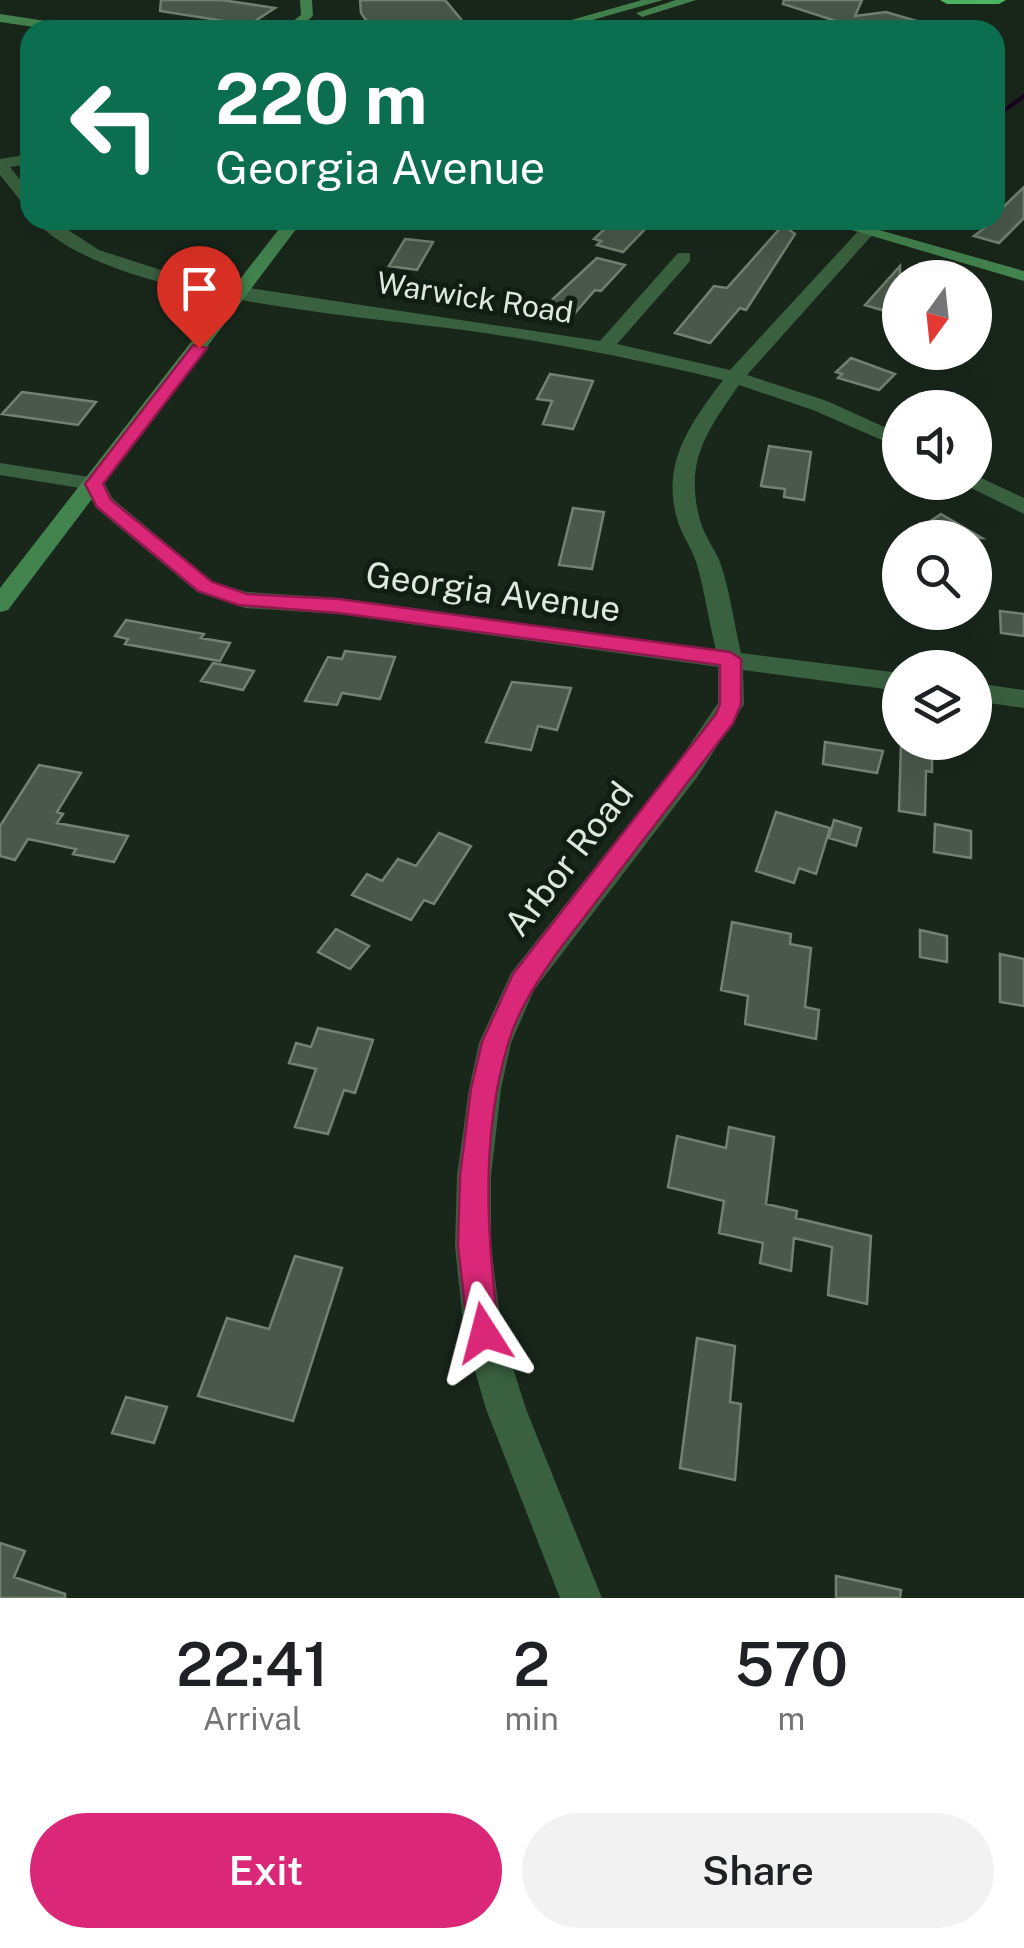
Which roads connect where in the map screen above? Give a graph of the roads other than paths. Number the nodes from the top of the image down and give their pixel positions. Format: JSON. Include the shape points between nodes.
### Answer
{"nodes":[{"id":1,"x":306,"y":0,"type":"edge"},
{"id":2,"x":657,"y":0,"type":"edge"},
{"id":3,"x":690,"y":0,"type":"edge"},
{"id":4,"x":946,"y":0,"type":"edge"},
{"id":5,"x":999,"y":0,"type":"edge"},
{"id":6,"x":615,"y":15,"type":"junction"},
{"id":7,"x":307,"y":16,"type":"junction"},
{"id":8,"x":301,"y":20,"type":"edge"},
{"id":9,"x":318,"y":20,"type":"edge"},
{"id":10,"x":591,"y":20,"type":"edge"},
{"id":11,"x":603,"y":20,"type":"edge"},
{"id":12,"x":0,"y":164,"type":"edge"},
{"id":13,"x":20,"y":189,"type":"edge"},
{"id":14,"x":57,"y":230,"type":"edge"},
{"id":15,"x":288,"y":230,"type":"edge"},
{"id":16,"x":860,"y":230,"type":"edge"},
{"id":17,"x":867,"y":232,"type":"junction"},
{"id":18,"x":684,"y":257,"type":"dead end"},
{"id":19,"x":1024,"y":276,"type":"edge"},
{"id":20,"x":241,"y":294,"type":"junction"},
{"id":21,"x":604,"y":348,"type":"junction"},
{"id":22,"x":735,"y":377,"type":"junction"},
{"id":23,"x":882,"y":434,"type":"edge"},
{"id":24,"x":0,"y":469,"type":"edge"},
{"id":25,"x":94,"y":484,"type":"junction"},
{"id":26,"x":992,"y":490,"type":"edge"},
{"id":27,"x":1024,"y":507,"type":"edge"},
{"id":28,"x":0,"y":604,"type":"edge"},
{"id":29,"x":730,"y":659,"type":"junction"},
{"id":30,"x":882,"y":680,"type":"edge"},
{"id":31,"x":992,"y":694,"type":"edge"},
{"id":32,"x":1024,"y":698,"type":"edge"},
{"id":33,"x":582,"y":1598,"type":"edge"}],
"edges":[{"from":1,"to":7,"type":"main road"},
{"from":2,"to":6,"type":"main road"},
{"from":3,"to":6,"type":"main road"},
{"from":4,"to":5,"type":"highway"},
{"from":6,"to":10,"type":"main road"},
{"from":6,"to":11,"type":"main road"},
{"from":7,"to":8,"type":"main road"},
{"from":7,"to":9,"type":"main road"},
{"from":12,"to":13,"type":"street"},
{"from":14,"to":20,"type":"street","name":"Warwick Road","via":[[128,268]]},
{"from":15,"to":20,"type":"main road"},
{"from":16,"to":17,"type":"main road"},
{"from":17,"to":19,"type":"main road"},
{"from":17,"to":22,"type":"street","name":"Arbor Road"},
{"from":18,"to":21,"type":"street"},
{"from":20,"to":21,"type":"street","name":"Warwick Road"},
{"from":20,"to":25,"type":"main road"},
{"from":21,"to":22,"type":"street","name":"Warwick Road"},
{"from":22,"to":23,"type":"street","name":"Warwick Road"},
{"from":22,"to":29,"type":"street","name":"Arbor Road","via":[[696,431],[685,458],[684,490]]},
{"from":24,"to":25,"type":"street"},
{"from":25,"to":28,"type":"main road"},
{"from":25,"to":29,"type":"street","name":"Georgia Avenue","via":[[104,503],[205,587],[245,600],[339,606]]},
{"from":26,"to":27,"type":"street"},
{"from":29,"to":30,"type":"street","name":"Georgia Avenue"},
{"from":29,"to":33,"type":"street","name":"Arbor Road","via":[[725,718],[522,982],[495,1042],[485,1089],[473,1246],[484,1333],[506,1409]]},
{"from":31,"to":32,"type":"street"}]}
